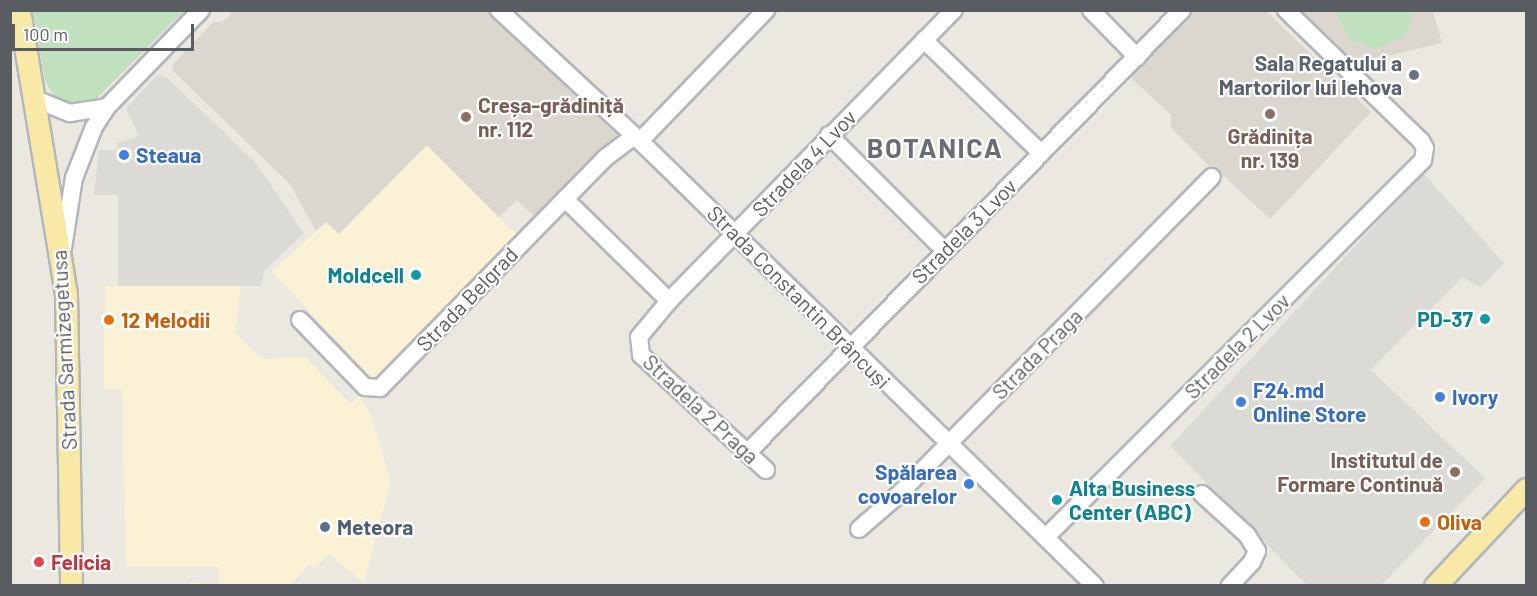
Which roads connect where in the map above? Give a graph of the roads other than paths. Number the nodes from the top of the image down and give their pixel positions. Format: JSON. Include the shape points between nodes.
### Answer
{"nodes":[{"id":1,"x":19,"y":10,"type":"edge"},
{"id":2,"x":201,"y":10,"type":"edge"},
{"id":3,"x":500,"y":10,"type":"edge"},
{"id":4,"x":766,"y":10,"type":"edge"},
{"id":5,"x":954,"y":10,"type":"edge"},
{"id":6,"x":1091,"y":10,"type":"edge"},
{"id":7,"x":1182,"y":10,"type":"edge"},
{"id":8,"x":1286,"y":10,"type":"edge"},
{"id":9,"x":924,"y":40,"type":"junction"},
{"id":10,"x":1137,"y":57,"type":"junction"},
{"id":11,"x":35,"y":99,"type":"junction"},
{"id":12,"x":107,"y":107,"type":"junction"},
{"id":13,"x":829,"y":135,"type":"junction"},
{"id":14,"x":637,"y":138,"type":"junction"},
{"id":15,"x":1041,"y":153,"type":"junction"},
{"id":16,"x":1212,"y":177,"type":"dead end"},
{"id":17,"x":565,"y":200,"type":"junction"},
{"id":18,"x":736,"y":234,"type":"junction"},
{"id":19,"x":944,"y":250,"type":"junction"},
{"id":20,"x":62,"y":254,"type":"junction"},
{"id":21,"x":669,"y":301,"type":"junction"},
{"id":22,"x":300,"y":320,"type":"dead end"},
{"id":23,"x":638,"y":346,"type":"joint"},
{"id":24,"x":850,"y":348,"type":"junction"},
{"id":25,"x":948,"y":443,"type":"junction"},
{"id":26,"x":748,"y":453,"type":"junction"},
{"id":27,"x":766,"y":470,"type":"dead end"},
{"id":28,"x":1527,"y":489,"type":"edge"},
{"id":29,"x":1202,"y":494,"type":"dead end"},
{"id":30,"x":859,"y":529,"type":"dead end"},
{"id":31,"x":1047,"y":536,"type":"junction"},
{"id":32,"x":71,"y":585,"type":"edge"},
{"id":33,"x":1095,"y":585,"type":"edge"},
{"id":34,"x":1230,"y":585,"type":"edge"},
{"id":35,"x":1435,"y":585,"type":"edge"}],
"edges":[{"from":1,"to":11,"type":"main road","name":"Strada Sarmizegetusa"},
{"from":2,"to":12,"type":"street"},
{"from":3,"to":14,"type":"street","name":"Strada Constantin Brâncuși"},
{"from":4,"to":14,"type":"street","name":"Strada Belgrad"},
{"from":5,"to":9,"type":"street","name":"Stradela 4 Lvov"},
{"from":6,"to":10,"type":"street"},
{"from":7,"to":10,"type":"street","name":"Stradela 3 Lvov"},
{"from":8,"to":31,"type":"street","name":"Stradela 2 Lvov","via":[[1421,141],[1425,155]]},
{"from":9,"to":13,"type":"street","name":"Stradela 4 Lvov"},
{"from":9,"to":15,"type":"street"},
{"from":10,"to":15,"type":"street","name":"Stradela 3 Lvov"},
{"from":11,"to":12,"type":"street","via":[[70,113]]},
{"from":11,"to":20,"type":"main road","name":"Strada Sarmizegetusa"},
{"from":12,"to":20,"type":"street","via":[[79,159]]},
{"from":13,"to":18,"type":"street","name":"Stradela 4 Lvov"},
{"from":13,"to":19,"type":"street"},
{"from":14,"to":17,"type":"street","name":"Strada Belgrad","via":[[605,158]]},
{"from":14,"to":18,"type":"street","name":"Strada Constantin Brâncuși"},
{"from":15,"to":19,"type":"street","name":"Stradela 3 Lvov"},
{"from":16,"to":25,"type":"street","name":"Strada Praga"},
{"from":17,"to":21,"type":"street"},
{"from":17,"to":22,"type":"street","name":"Strada Belgrad","via":[[377,390],[365,387]]},
{"from":18,"to":21,"type":"street","name":"Stradela 4 Lvov"},
{"from":18,"to":24,"type":"street","name":"Strada Constantin Brâncuși"},
{"from":19,"to":24,"type":"street","name":"Stradela 3 Lvov"},
{"from":20,"to":32,"type":"main road","name":"Strada Sarmizegetusa"},
{"from":21,"to":23,"type":"street","name":"Stradela 4 Lvov","via":[[645,328]]},
{"from":23,"to":26,"type":"street","name":"Stradela 2 Praga","via":[[641,355]]},
{"from":24,"to":25,"type":"street","name":"Strada Constantin Brâncuși"},
{"from":24,"to":26,"type":"street","name":"Stradela 3 Lvov"},
{"from":25,"to":30,"type":"street","name":"Strada Praga"},
{"from":25,"to":31,"type":"street","name":"Strada Constantin Brâncuși"},
{"from":26,"to":27,"type":"street","name":"Stradela 2 Praga"},
{"from":28,"to":35,"type":"main road"},
{"from":29,"to":34,"type":"street","via":[[1247,535],[1257,551]]},
{"from":31,"to":33,"type":"street","name":"Strada Constantin Brâncuși"}]}
